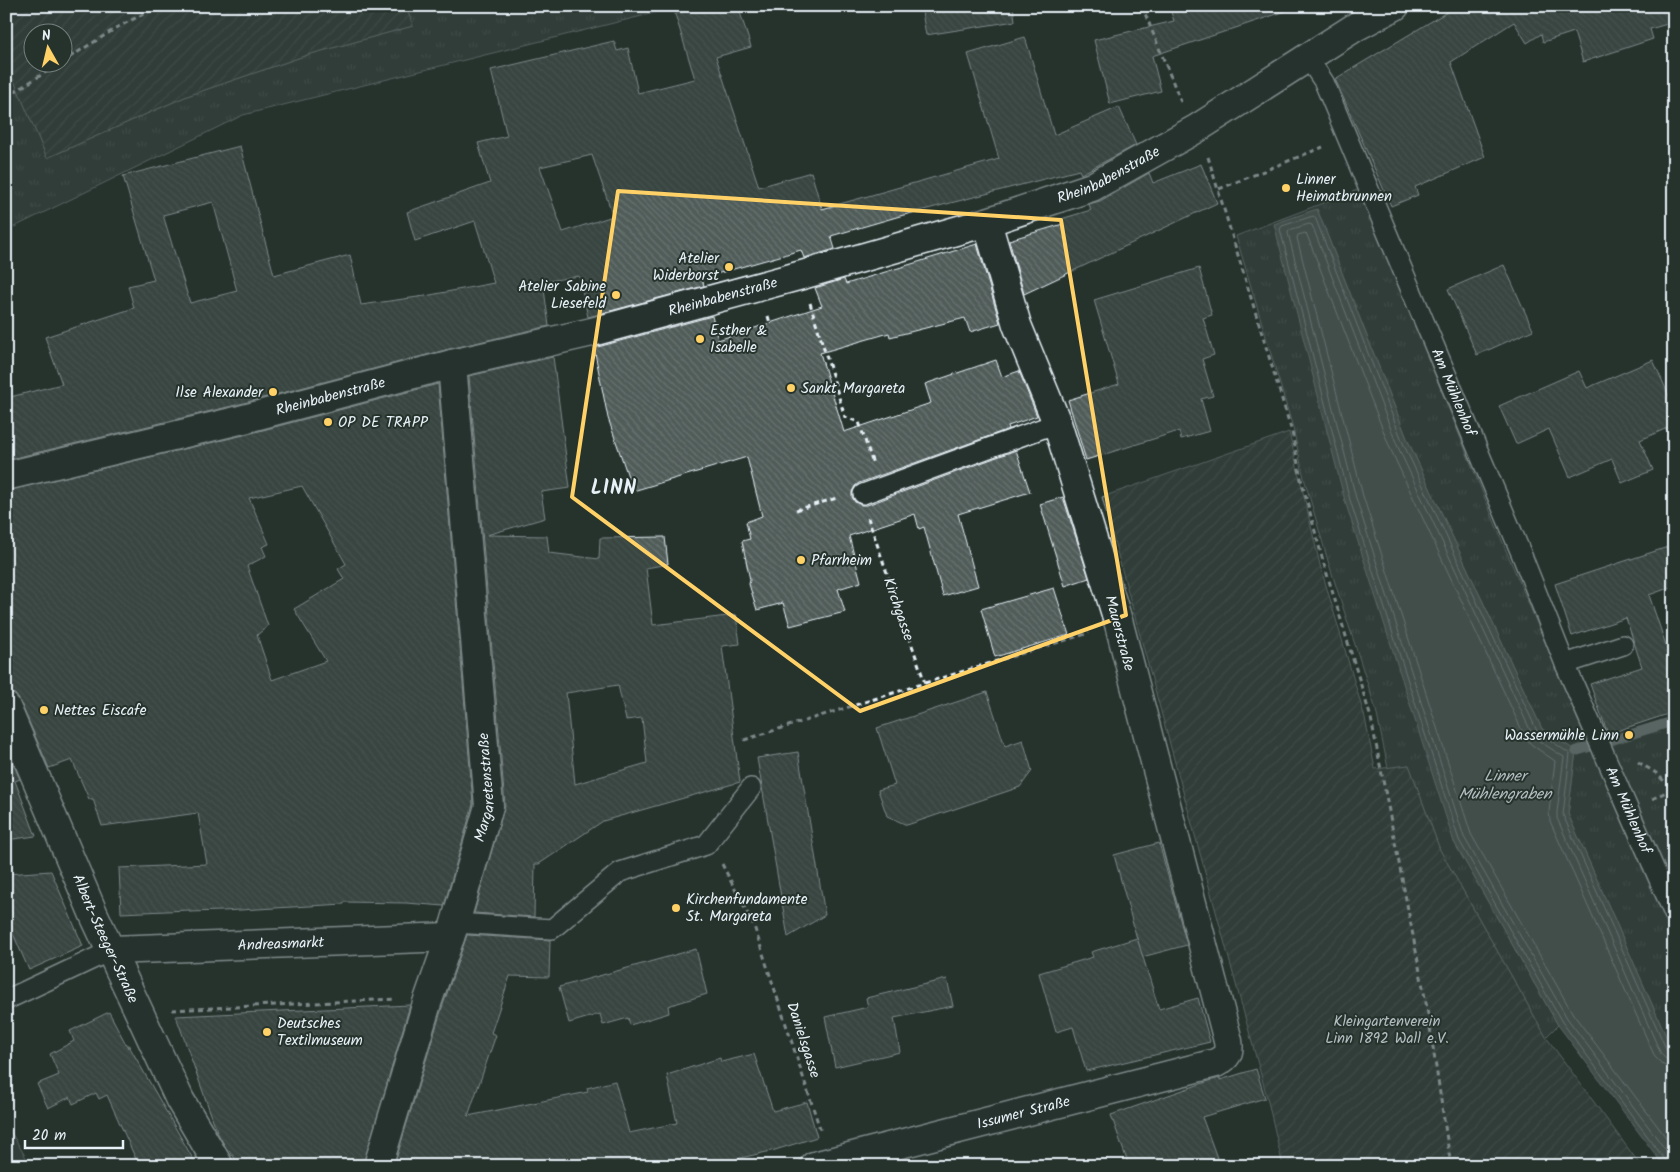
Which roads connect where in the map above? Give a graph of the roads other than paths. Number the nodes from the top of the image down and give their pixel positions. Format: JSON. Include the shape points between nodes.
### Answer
{"nodes":[{"id":1,"x":1395,"y":6,"type":"edge"},
{"id":2,"x":1354,"y":16,"type":"edge"},
{"id":3,"x":1308,"y":58,"type":"junction"},
{"id":4,"x":987,"y":222,"type":"junction"},
{"id":5,"x":452,"y":364,"type":"junction"},
{"id":6,"x":1057,"y":423,"type":"junction"},
{"id":7,"x":6,"y":476,"type":"edge"},
{"id":8,"x":863,"y":494,"type":"road end"},
{"id":9,"x":1623,"y":645,"type":"dead end"},
{"id":10,"x":1565,"y":664,"type":"junction"},
{"id":11,"x":6,"y":707,"type":"edge"},
{"id":12,"x":751,"y":788,"type":"dead end"},
{"id":13,"x":1674,"y":914,"type":"edge"},
{"id":14,"x":453,"y":930,"type":"junction"},
{"id":15,"x":112,"y":950,"type":"junction"},
{"id":16,"x":6,"y":1000,"type":"edge"},
{"id":17,"x":1229,"y":1051,"type":"joint"},
{"id":18,"x":822,"y":1164,"type":"edge"},
{"id":19,"x":219,"y":1166,"type":"edge"},
{"id":20,"x":378,"y":1166,"type":"edge"}],
"edges":[{"from":1,"to":2,"type":"street","name":"Rheinbabenstraße"},
{"from":2,"to":3,"type":"street","name":"Rheinbabenstraße"},
{"from":3,"to":4,"type":"street","name":"Rheinbabenstraße","via":[[1196,129],[1092,187]]},
{"from":3,"to":10,"type":"lane","name":"Am Mühlenhof","via":[[1324,82]]},
{"from":4,"to":5,"type":"street","name":"Rheinbabenstraße","via":[[592,332]]},
{"from":4,"to":6,"type":"street","name":"Mauerstraße","via":[[1018,325]]},
{"from":5,"to":7,"type":"street","name":"Rheinbabenstraße","via":[[240,420]]},
{"from":5,"to":14,"type":"street","name":"Margaretenstraße","via":[[489,806]]},
{"from":6,"to":8,"type":"lane"},
{"from":6,"to":17,"type":"street","name":"Mauerstraße","via":[[1119,624]]},
{"from":9,"to":10,"type":"lane"},
{"from":10,"to":13,"type":"lane","name":"Am Mühlenhof"},
{"from":11,"to":15,"type":"street","name":"Albert-Steeger-Straße","via":[[94,915]]},
{"from":12,"to":14,"type":"lane","via":[[706,845],[620,872],[552,928]]},
{"from":14,"to":15,"type":"street","name":"Andreasmarkt"},
{"from":14,"to":20,"type":"street","name":"Margaretenstraße","via":[[427,1003]]},
{"from":15,"to":16,"type":"lane"},
{"from":15,"to":19,"type":"street","name":"Albert-Steeger-Straße","via":[[180,1100]]},
{"from":17,"to":18,"type":"street","name":"Issumer Straße","via":[[1226,1058],[1216,1063]]}]}
